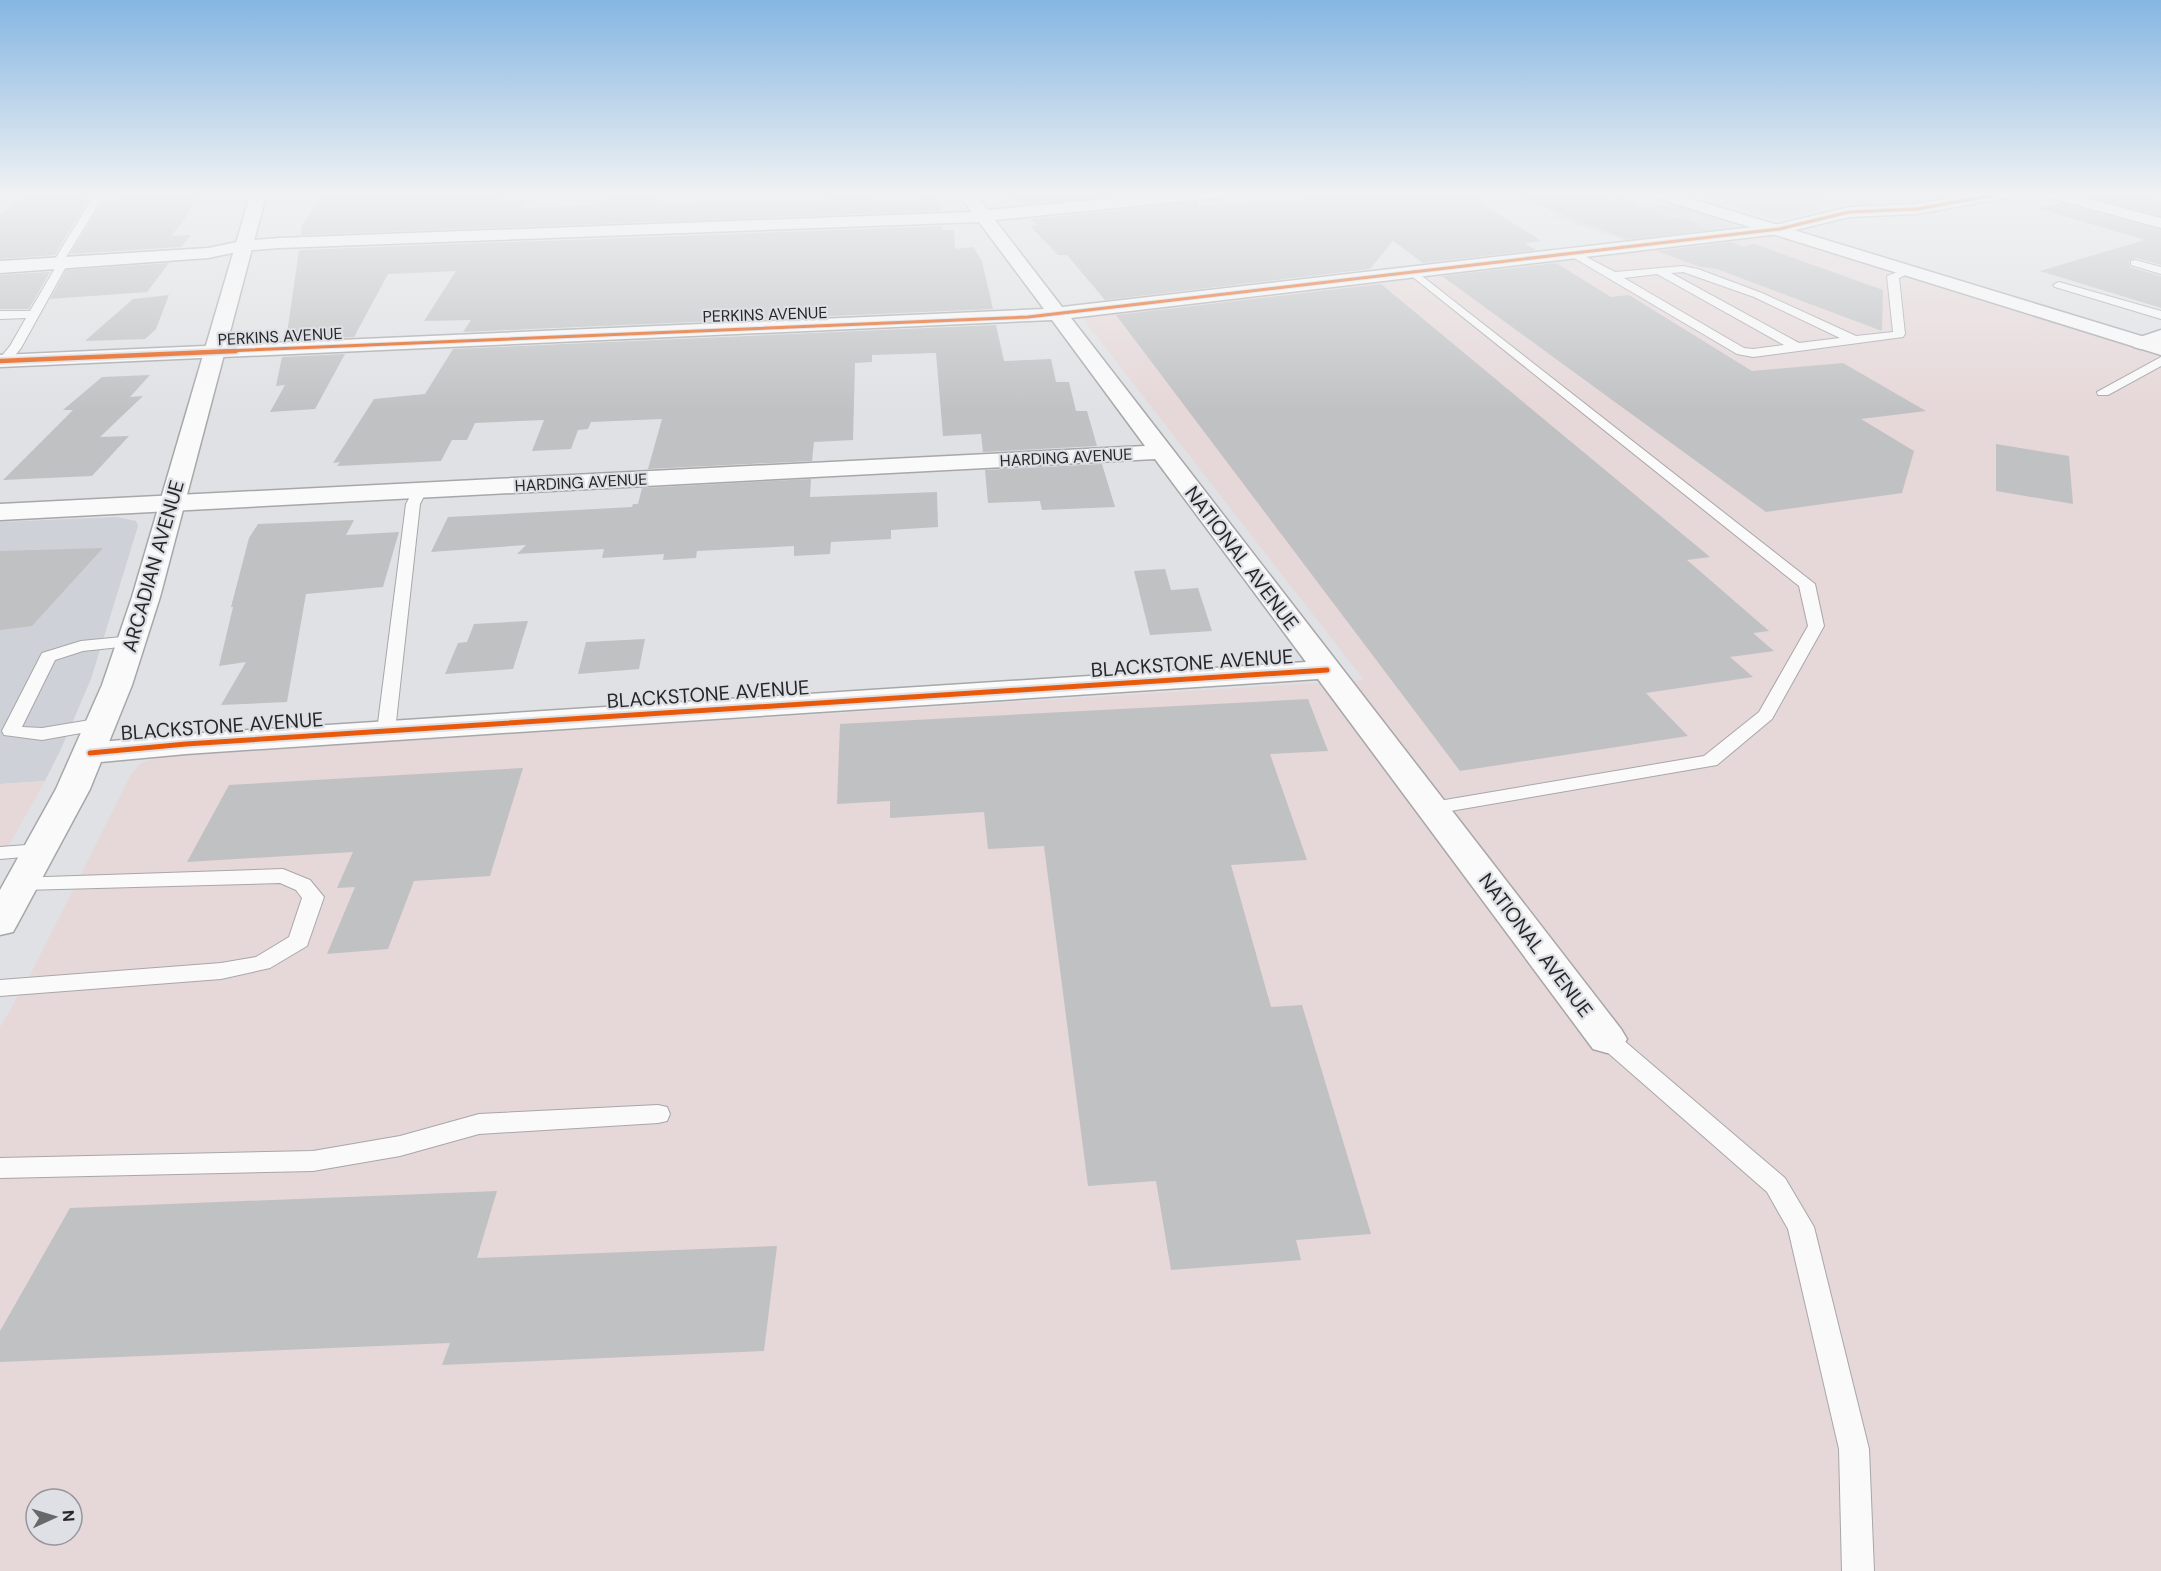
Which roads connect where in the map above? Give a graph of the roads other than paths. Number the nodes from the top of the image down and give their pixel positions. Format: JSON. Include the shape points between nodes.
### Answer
{"nodes":[{"id":1,"x":27,"y":265,"type":"edge"},
{"id":2,"x":62,"y":265,"type":"edge"},
{"id":3,"x":237,"y":265,"type":"edge"},
{"id":4,"x":1020,"y":265,"type":"edge"},
{"id":5,"x":1469,"y":265,"type":"edge"},
{"id":6,"x":1594,"y":265,"type":"edge"},
{"id":7,"x":1896,"y":265,"type":"edge"},
{"id":8,"x":2143,"y":265,"type":"edge"},
{"id":9,"x":0,"y":267,"type":"edge"},
{"id":10,"x":1911,"y":270,"type":"junction"},
{"id":11,"x":1659,"y":271,"type":"junction"},
{"id":12,"x":2161,"y":271,"type":"edge"},
{"id":13,"x":1413,"y":272,"type":"junction"},
{"id":14,"x":1613,"y":276,"type":"junction"},
{"id":15,"x":2059,"y":285,"type":"dead end"},
{"id":16,"x":34,"y":314,"type":"junction"},
{"id":17,"x":0,"y":315,"type":"edge"},
{"id":18,"x":1058,"y":315,"type":"junction"},
{"id":19,"x":2161,"y":315,"type":"edge"},
{"id":20,"x":2161,"y":336,"type":"edge"},
{"id":21,"x":1855,"y":341,"type":"junction"},
{"id":22,"x":2141,"y":343,"type":"junction"},
{"id":23,"x":1797,"y":347,"type":"junction"},
{"id":24,"x":2161,"y":349,"type":"edge"},
{"id":25,"x":213,"y":352,"type":"junction"},
{"id":26,"x":2161,"y":360,"type":"edge"},
{"id":27,"x":2,"y":361,"type":"edge"},
{"id":28,"x":2103,"y":392,"type":"dead end"},
{"id":29,"x":1161,"y":452,"type":"junction"},
{"id":30,"x":420,"y":490,"type":"junction"},
{"id":31,"x":171,"y":504,"type":"junction"},
{"id":32,"x":0,"y":512,"type":"edge"},
{"id":33,"x":132,"y":640,"type":"junction"},
{"id":34,"x":1327,"y":670,"type":"junction"},
{"id":35,"x":102,"y":724,"type":"junction"},
{"id":36,"x":386,"y":731,"type":"junction"},
{"id":37,"x":90,"y":753,"type":"junction"},
{"id":38,"x":1432,"y":808,"type":"junction"},
{"id":39,"x":40,"y":850,"type":"junction"},
{"id":40,"x":0,"y":854,"type":"edge"},
{"id":41,"x":22,"y":883,"type":"junction"},
{"id":42,"x":0,"y":923,"type":"edge"},
{"id":43,"x":0,"y":988,"type":"edge"},
{"id":44,"x":1607,"y":1039,"type":"joint"},
{"id":45,"x":658,"y":1114,"type":"dead end"},
{"id":46,"x":0,"y":1168,"type":"edge"},
{"id":47,"x":1858,"y":1571,"type":"edge"}],
"edges":[{"from":1,"to":9,"type":"street"},
{"from":2,"to":16,"type":"lane"},
{"from":3,"to":25,"type":"street","name":"ARCADIAN AVENUE"},
{"from":4,"to":18,"type":"street","name":"NATIONAL AVENUE"},
{"from":5,"to":13,"type":"street","name":"PERKINS AVENUE"},
{"from":6,"to":14,"type":"lane"},
{"from":7,"to":10,"type":"street"},
{"from":8,"to":12,"type":"lane"},
{"from":10,"to":21,"type":"lane","via":[[1893,276],[1899,334]]},
{"from":10,"to":22,"type":"street"},
{"from":11,"to":14,"type":"lane"},
{"from":11,"to":21,"type":"lane","via":[[1686,269],[1705,274]]},
{"from":11,"to":23,"type":"lane"},
{"from":13,"to":18,"type":"street","name":"PERKINS AVENUE"},
{"from":13,"to":38,"type":"lane","via":[[1807,584],[1816,626],[1766,715],[1710,761]]},
{"from":14,"to":23,"type":"lane","via":[[1741,351]]},
{"from":15,"to":19,"type":"lane"},
{"from":16,"to":17,"type":"lane"},
{"from":16,"to":27,"type":"lane","via":[[15,348]]},
{"from":18,"to":25,"type":"street","name":"PERKINS AVENUE"},
{"from":18,"to":29,"type":"street","name":"NATIONAL AVENUE"},
{"from":20,"to":22,"type":"street"},
{"from":21,"to":23,"type":"lane"},
{"from":22,"to":24,"type":"street"},
{"from":25,"to":27,"type":"street","name":"PERKINS AVENUE"},
{"from":25,"to":31,"type":"street","name":"ARCADIAN AVENUE"},
{"from":26,"to":28,"type":"lane"},
{"from":29,"to":30,"type":"street","name":"HARDING AVENUE"},
{"from":29,"to":34,"type":"street","name":"NATIONAL AVENUE"},
{"from":30,"to":31,"type":"street","name":"HARDING AVENUE"},
{"from":30,"to":36,"type":"lane","via":[[412,504]]},
{"from":31,"to":32,"type":"street","name":"HARDING AVENUE"},
{"from":31,"to":33,"type":"street","name":"ARCADIAN AVENUE"},
{"from":33,"to":35,"type":"street","name":"ARCADIAN AVENUE"},
{"from":33,"to":35,"type":"lane","via":[[81,646],[48,657],[11,731],[42,734]]},
{"from":34,"to":36,"type":"street","name":"BLACKSTONE AVENUE"},
{"from":34,"to":38,"type":"street","name":"NATIONAL AVENUE"},
{"from":35,"to":37,"type":"street","name":"ARCADIAN AVENUE"},
{"from":36,"to":37,"type":"street","name":"BLACKSTONE AVENUE"},
{"from":37,"to":39,"type":"street","name":"ARCADIAN AVENUE"},
{"from":38,"to":44,"type":"street","name":"NATIONAL AVENUE"},
{"from":39,"to":40,"type":"lane"},
{"from":39,"to":41,"type":"street","name":"ARCADIAN AVENUE"},
{"from":41,"to":42,"type":"street","name":"ARCADIAN AVENUE"},
{"from":41,"to":43,"type":"lane","via":[[283,876],[303,885],[313,897],[299,941],[262,963],[221,971]]},
{"from":44,"to":47,"type":"lane","via":[[1776,1185],[1801,1227],[1854,1449]]},
{"from":45,"to":46,"type":"lane","via":[[479,1124],[400,1146],[314,1161]]}]}
